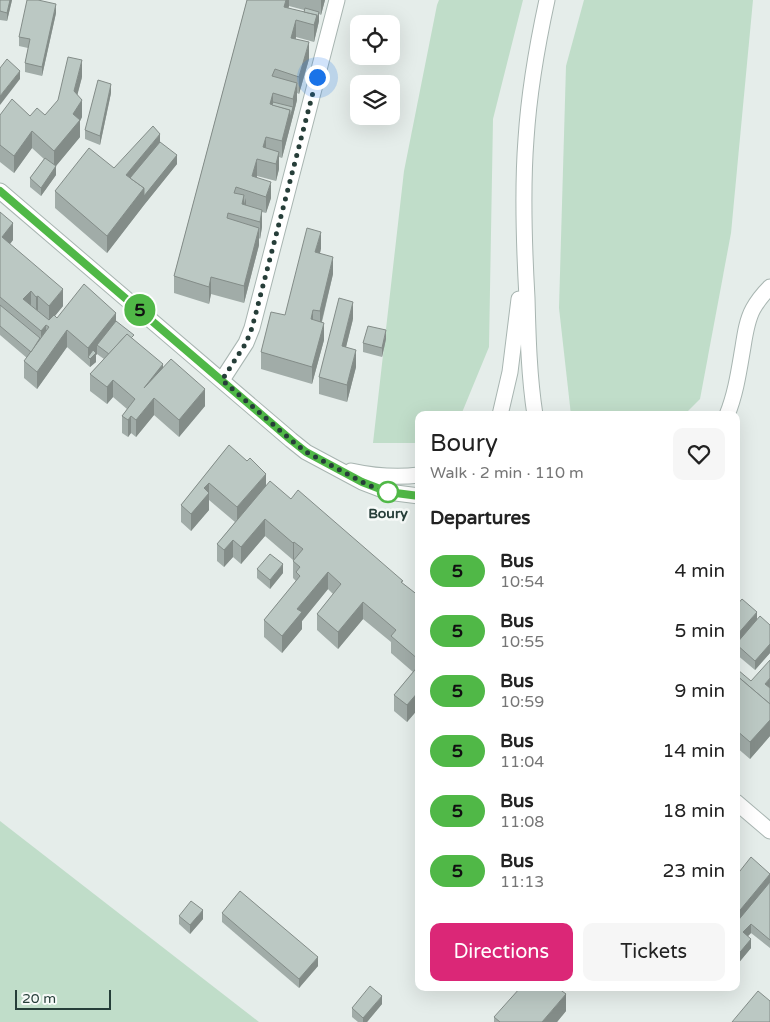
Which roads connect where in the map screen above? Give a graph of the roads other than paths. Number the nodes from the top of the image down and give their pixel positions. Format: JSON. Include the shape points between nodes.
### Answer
{"nodes":[{"id":1,"x":337,"y":0,"type":"edge"},
{"id":2,"x":547,"y":0,"type":"edge"},
{"id":3,"x":0,"y":190,"type":"edge"},
{"id":4,"x":524,"y":240,"type":"junction"},
{"id":5,"x":770,"y":287,"type":"edge"},
{"id":6,"x":222,"y":380,"type":"junction"},
{"id":7,"x":501,"y":411,"type":"edge"},
{"id":8,"x":534,"y":411,"type":"edge"},
{"id":9,"x":729,"y":411,"type":"edge"},
{"id":10,"x":333,"y":467,"type":"junction"},
{"id":11,"x":415,"y":475,"type":"edge"},
{"id":12,"x":415,"y":495,"type":"edge"},
{"id":13,"x":740,"y":805,"type":"edge"},
{"id":14,"x":770,"y":831,"type":"edge"}],
"edges":[{"from":1,"to":6,"type":"street","via":[[252,328]]},
{"from":2,"to":4,"type":"street","via":[[526,139]]},
{"from":3,"to":6,"type":"street"},
{"from":4,"to":7,"type":"street","via":[[514,344]]},
{"from":4,"to":8,"type":"street"},
{"from":5,"to":9,"type":"street","via":[[761,296],[746,328]]},
{"from":6,"to":10,"type":"street","via":[[306,452]]},
{"from":10,"to":11,"type":"street","via":[[386,476]]},
{"from":10,"to":12,"type":"street","via":[[377,489]]},
{"from":13,"to":14,"type":"street"}]}
